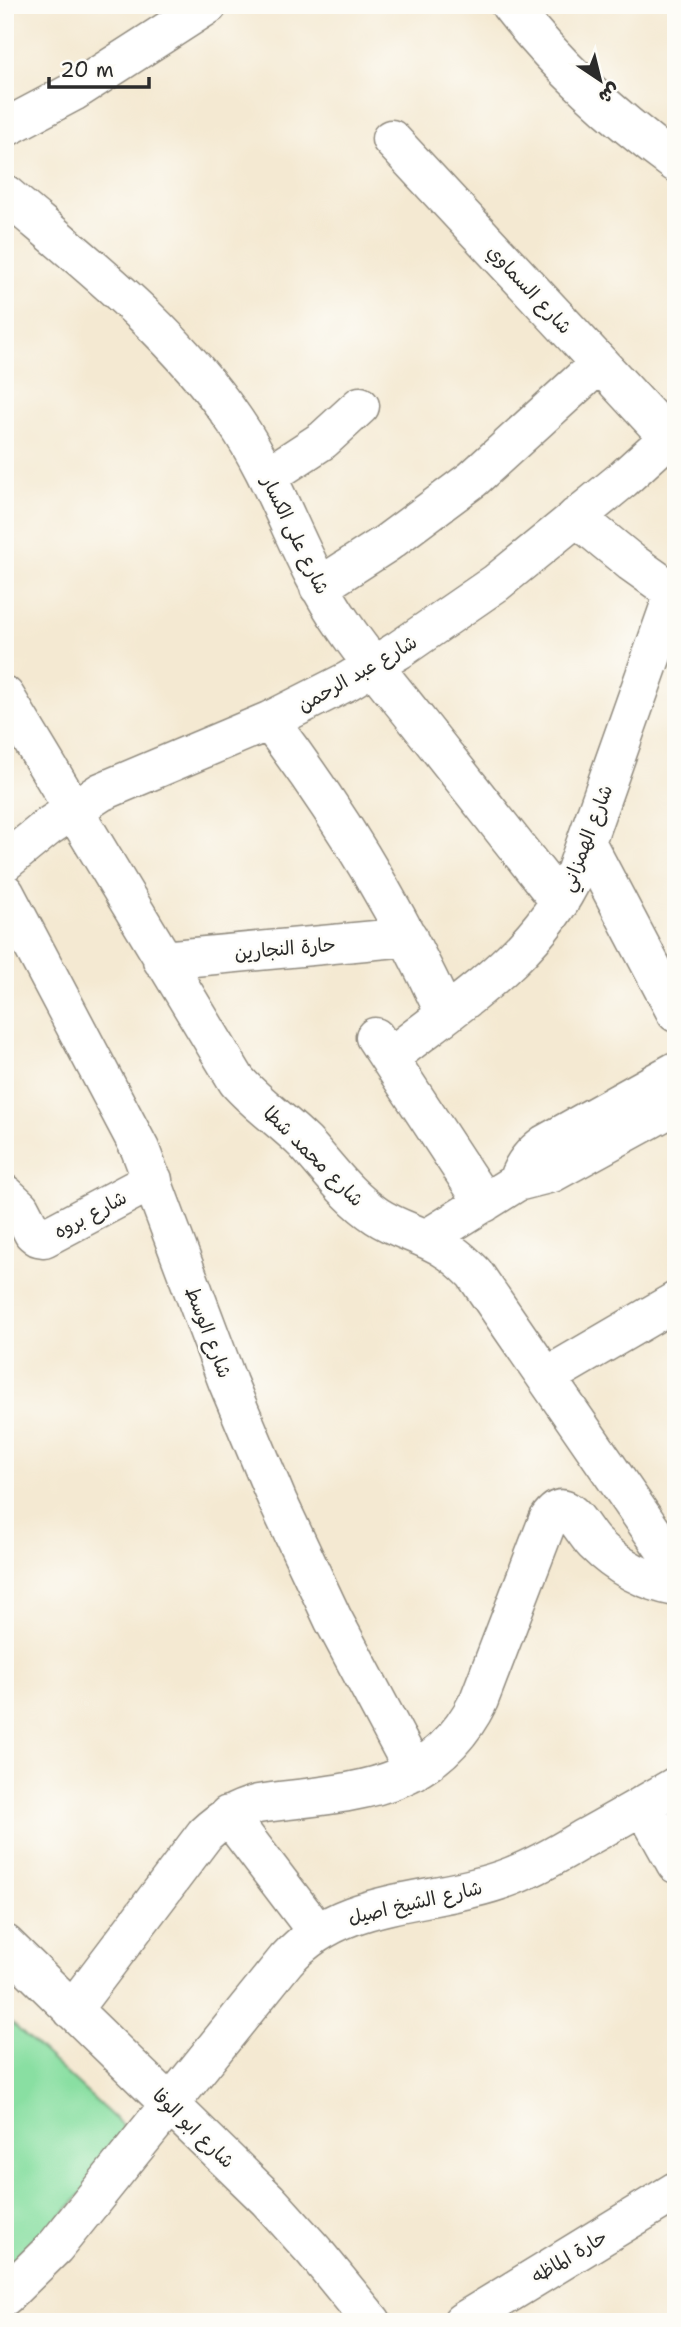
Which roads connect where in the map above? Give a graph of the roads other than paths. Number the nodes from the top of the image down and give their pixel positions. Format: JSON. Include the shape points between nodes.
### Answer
{"nodes":[{"id":1,"x":208,"y":5,"type":"edge"},
{"id":2,"x":510,"y":5,"type":"edge"},
{"id":3,"x":5,"y":128,"type":"edge"},
{"id":4,"x":391,"y":139,"type":"dead end"},
{"id":5,"x":676,"y":163,"type":"edge"},
{"id":6,"x":5,"y":194,"type":"edge"},
{"id":7,"x":599,"y":364,"type":"junction"},
{"id":8,"x":360,"y":406,"type":"dead end"},
{"id":9,"x":672,"y":435,"type":"edge"},
{"id":10,"x":268,"y":476,"type":"junction"},
{"id":11,"x":576,"y":517,"type":"junction"},
{"id":12,"x":319,"y":587,"type":"junction"},
{"id":13,"x":675,"y":594,"type":"edge"},
{"id":14,"x":374,"y":665,"type":"junction"},
{"id":15,"x":5,"y":696,"type":"edge"},
{"id":16,"x":269,"y":722,"type":"junction"},
{"id":17,"x":72,"y":809,"type":"junction"},
{"id":18,"x":586,"y":842,"type":"junction"},
{"id":19,"x":5,"y":862,"type":"edge"},
{"id":20,"x":5,"y":893,"type":"edge"},
{"id":21,"x":560,"y":902,"type":"junction"},
{"id":22,"x":408,"y":937,"type":"junction"},
{"id":23,"x":162,"y":960,"type":"junction"},
{"id":24,"x":676,"y":1013,"type":"edge"},
{"id":25,"x":444,"y":1014,"type":"junction"},
{"id":26,"x":676,"y":1071,"type":"edge"},
{"id":27,"x":676,"y":1105,"type":"edge"},
{"id":28,"x":153,"y":1180,"type":"junction"},
{"id":29,"x":517,"y":1182,"type":"junction"},
{"id":30,"x":5,"y":1194,"type":"edge"},
{"id":31,"x":484,"y":1203,"type":"junction"},
{"id":32,"x":426,"y":1239,"type":"junction"},
{"id":33,"x":676,"y":1301,"type":"edge"},
{"id":34,"x":546,"y":1377,"type":"junction"},
{"id":35,"x":676,"y":1566,"type":"edge"},
{"id":36,"x":676,"y":1587,"type":"edge"},
{"id":37,"x":414,"y":1771,"type":"junction"},
{"id":38,"x":676,"y":1786,"type":"edge"},
{"id":39,"x":643,"y":1805,"type":"junction"},
{"id":40,"x":228,"y":1815,"type":"junction"},
{"id":41,"x":676,"y":1864,"type":"edge"},
{"id":42,"x":317,"y":1932,"type":"junction"},
{"id":43,"x":5,"y":1944,"type":"edge"},
{"id":44,"x":72,"y":2010,"type":"junction"},
{"id":45,"x":169,"y":2103,"type":"junction"},
{"id":46,"x":676,"y":2191,"type":"edge"},
{"id":47,"x":5,"y":2296,"type":"edge"},
{"id":48,"x":372,"y":2322,"type":"edge"},
{"id":49,"x":462,"y":2322,"type":"edge"}],
"edges":[{"from":1,"to":3,"type":"street","via":[[73,92]]},
{"from":2,"to":5,"type":"street","via":[[571,74]]},
{"from":4,"to":7,"type":"street","name":"شارع السماوي"},
{"from":6,"to":10,"type":"street","name":"شارع على الكسار","via":[[168,338],[235,421]]},
{"from":7,"to":9,"type":"street","name":"شارع السماوي"},
{"from":7,"to":12,"type":"street","via":[[473,479]]},
{"from":8,"to":10,"type":"street","via":[[323,440]]},
{"from":9,"to":11,"type":"street","name":"شارع عبد الرحمن"},
{"from":10,"to":12,"type":"street","name":"شارع على الكسار"},
{"from":11,"to":13,"type":"street"},
{"from":11,"to":14,"type":"street","name":"شارع عبد الرحمن","via":[[472,601]]},
{"from":12,"to":14,"type":"street","name":"شارع على الكسار"},
{"from":13,"to":18,"type":"street","name":"شارع الهمزاني"},
{"from":14,"to":16,"type":"street","name":"شارع عبد الرحمن"},
{"from":14,"to":21,"type":"street","name":"شارع على الكسار"},
{"from":15,"to":17,"type":"street","name":"شارع محمد شطا"},
{"from":16,"to":17,"type":"street","name":"شارع عبد الرحمن","via":[[101,792]]},
{"from":16,"to":22,"type":"street","via":[[344,826]]},
{"from":17,"to":19,"type":"street","name":"شارع عبد الرحمن"},
{"from":17,"to":23,"type":"street","name":"شارع محمد شطا"},
{"from":18,"to":21,"type":"street","name":"شارع الهمزاني"},
{"from":18,"to":24,"type":"street"},
{"from":20,"to":28,"type":"street","name":"شارع الوسط"},
{"from":21,"to":25,"type":"street","name":"شارع الهمزاني","via":[[519,954]]},
{"from":22,"to":23,"type":"street","name":"حارة النجارين"},
{"from":22,"to":25,"type":"street"},
{"from":23,"to":32,"type":"street","name":"شارع محمد شطا","via":[[223,1062],[248,1093],[286,1125],[358,1202]]},
{"from":25,"to":31,"type":"street","name":"شارع الهمزاني","via":[[382,1048]]},
{"from":26,"to":29,"type":"street","via":[[537,1149]]},
{"from":27,"to":29,"type":"street","via":[[552,1173]]},
{"from":28,"to":30,"type":"street","name":"شارع بروه","via":[[44,1238],[33,1233],[20,1208]]},
{"from":28,"to":37,"type":"street","name":"شارع الوسط","via":[[265,1472],[333,1619]]},
{"from":29,"to":31,"type":"street"},
{"from":31,"to":32,"type":"street"},
{"from":32,"to":34,"type":"street","name":"شارع محمد شطا","via":[[444,1247],[474,1273]]},
{"from":33,"to":34,"type":"street"},
{"from":34,"to":35,"type":"street","name":"شارع محمد شطا"},
{"from":36,"to":37,"type":"street","via":[[625,1568],[592,1541],[569,1512],[553,1513],[471,1714],[452,1741]]},
{"from":37,"to":40,"type":"street","via":[[369,1788],[258,1804]]},
{"from":38,"to":39,"type":"street","name":"شارع الشيخ اصيل"},
{"from":39,"to":41,"type":"street"},
{"from":39,"to":42,"type":"street","name":"شارع الشيخ اصيل","via":[[507,1878],[355,1913]]},
{"from":40,"to":42,"type":"street"},
{"from":40,"to":44,"type":"street","via":[[205,1834]]},
{"from":42,"to":45,"type":"street","name":"شارع الشيخ اصيل","via":[[286,1960]]},
{"from":43,"to":44,"type":"street","name":"شارع ابو الوفا"},
{"from":44,"to":45,"type":"street","name":"شارع ابو الوفا"},
{"from":45,"to":47,"type":"street","name":"شارع الشيخ اصيل","via":[[55,2247]]},
{"from":45,"to":48,"type":"street","name":"شارع ابو الوفا","via":[[268,2200]]},
{"from":46,"to":49,"type":"street","name":"حارة الماظه"}]}
